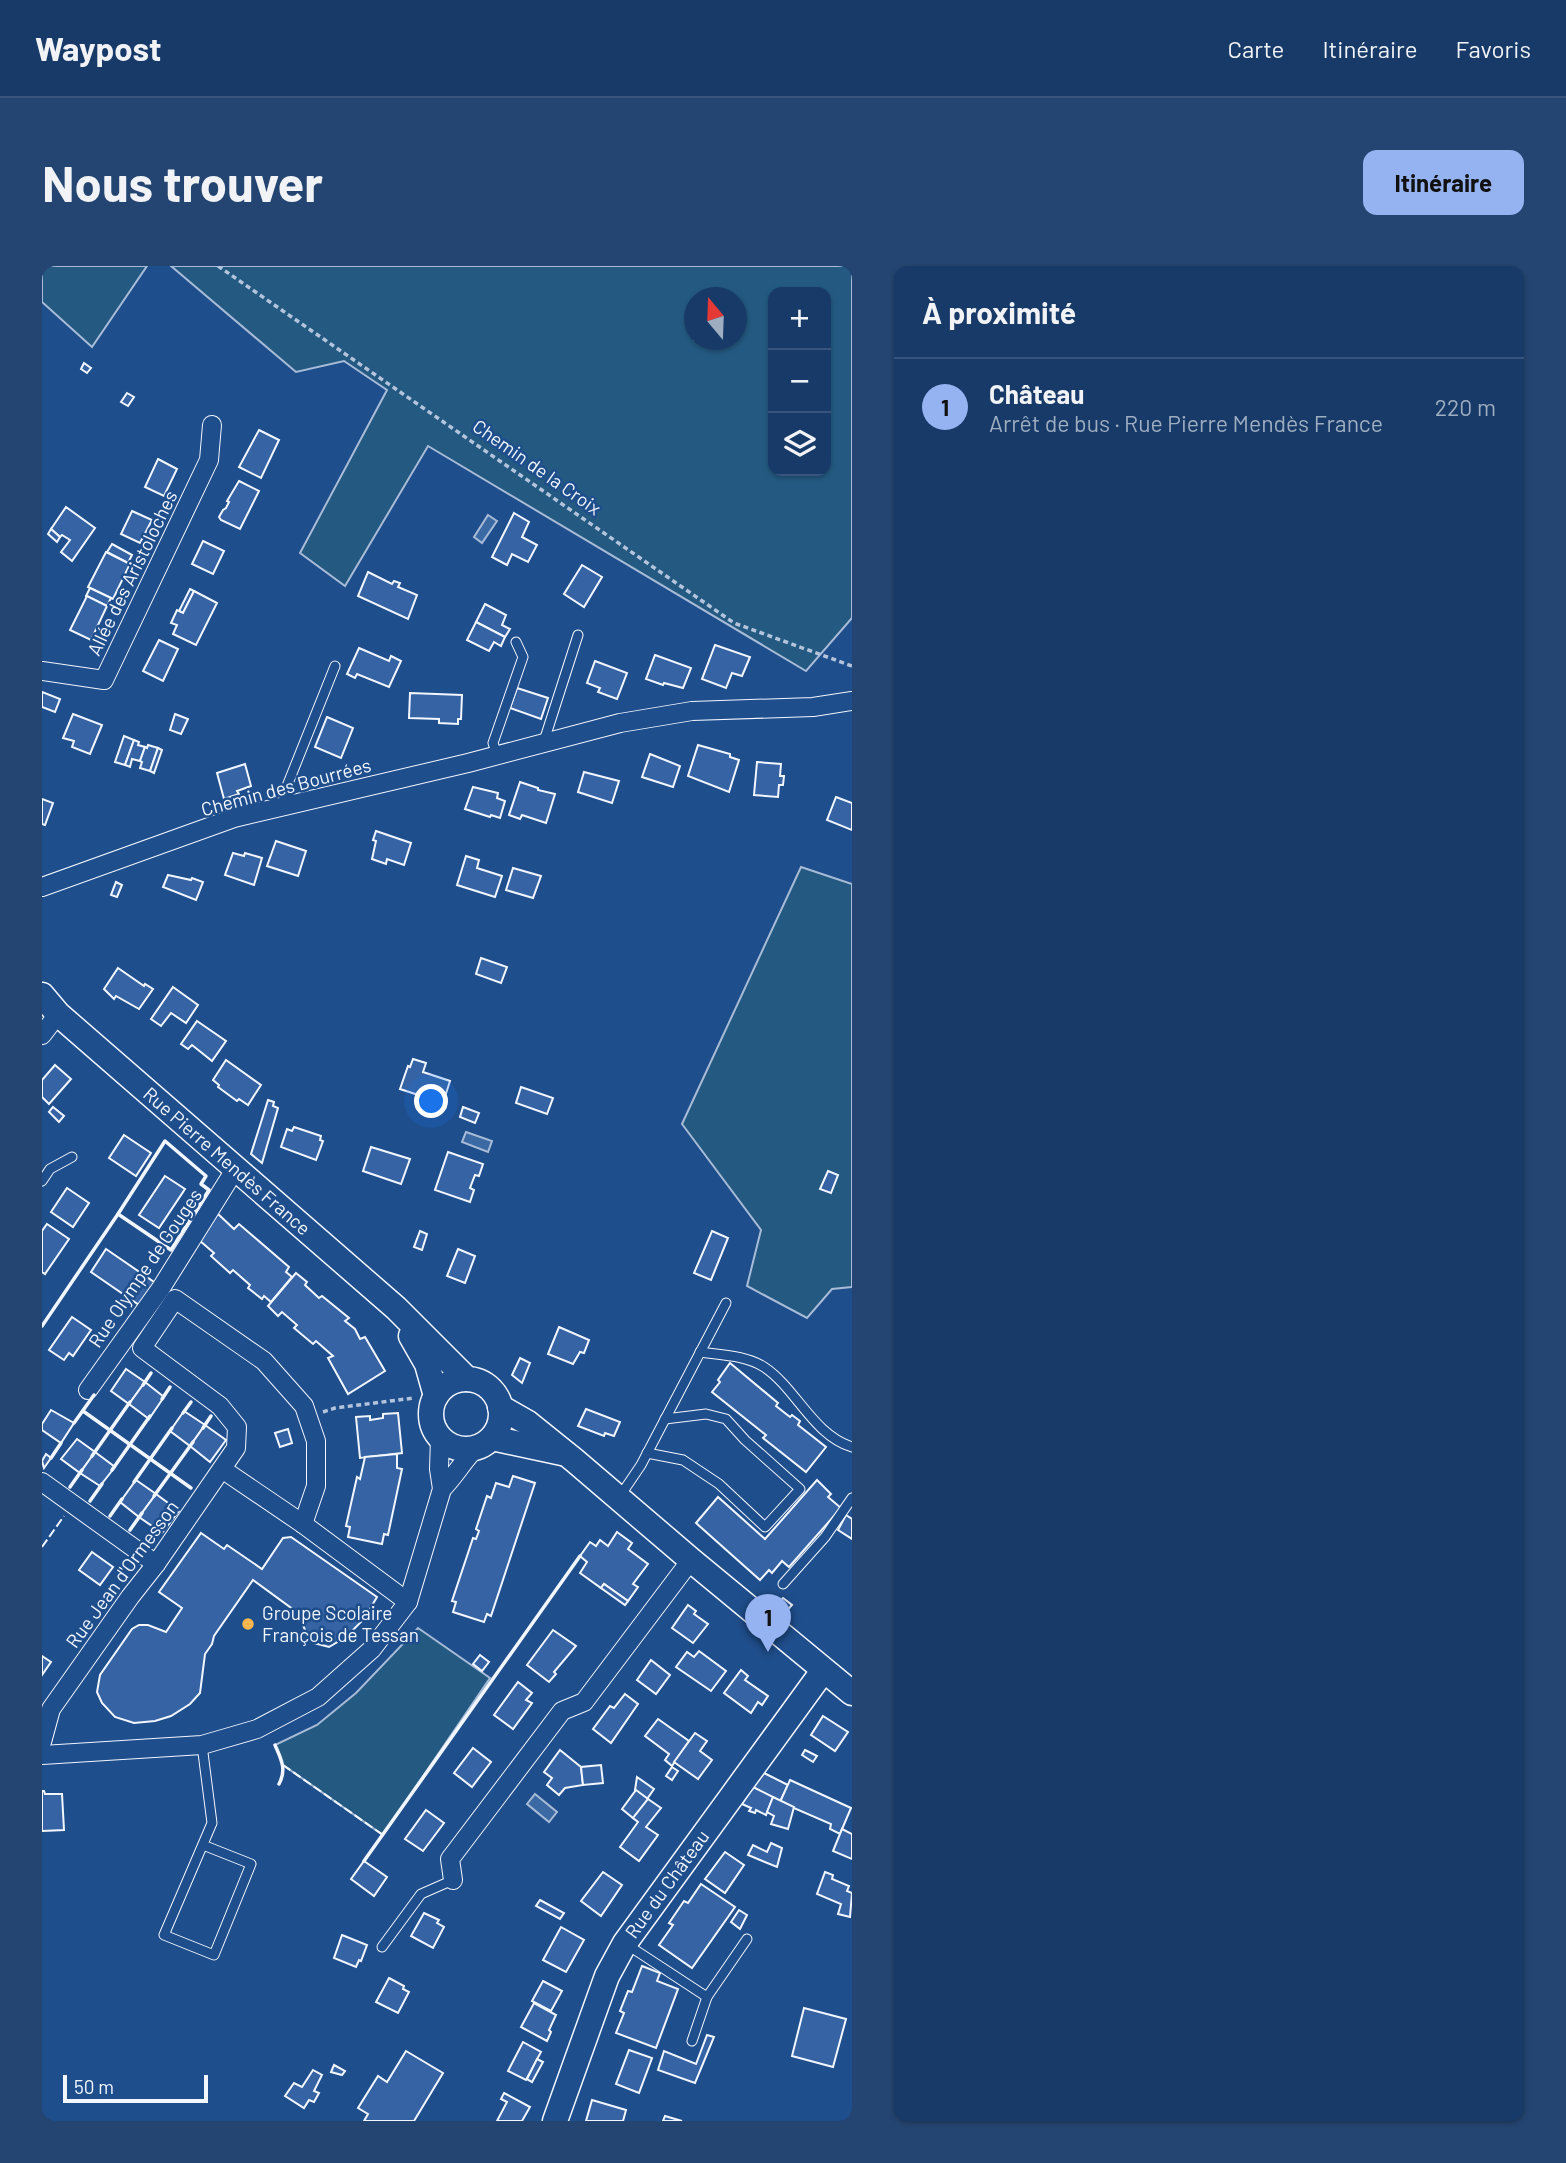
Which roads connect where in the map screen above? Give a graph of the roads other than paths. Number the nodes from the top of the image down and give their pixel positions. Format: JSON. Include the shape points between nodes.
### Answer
{"nodes":[{"id":1,"x":212,"y":425,"type":"dead end"},
{"id":2,"x":578,"y":635,"type":"dead end"},
{"id":3,"x":516,"y":642,"type":"dead end"},
{"id":4,"x":335,"y":666,"type":"dead end"},
{"id":5,"x":42,"y":671,"type":"edge"},
{"id":6,"x":852,"y":701,"type":"edge"},
{"id":7,"x":544,"y":741,"type":"junction"},
{"id":8,"x":497,"y":755,"type":"junction"},
{"id":9,"x":290,"y":805,"type":"junction"},
{"id":10,"x":42,"y":887,"type":"edge"},
{"id":11,"x":42,"y":995,"type":"edge"},
{"id":12,"x":58,"y":1014,"type":"junction"},
{"id":13,"x":42,"y":1035,"type":"edge"},
{"id":14,"x":72,"y":1157,"type":"dead end"},
{"id":15,"x":236,"y":1168,"type":"junction"},
{"id":16,"x":42,"y":1181,"type":"edge"},
{"id":17,"x":726,"y":1303,"type":"dead end"},
{"id":18,"x":396,"y":1308,"type":"junction"},
{"id":19,"x":700,"y":1352,"type":"junction"},
{"id":20,"x":467,"y":1379,"type":"junction"},
{"id":21,"x":88,"y":1390,"type":"dead end"},
{"id":22,"x":436,"y":1396,"type":"junction"},
{"id":23,"x":500,"y":1407,"type":"junction"},
{"id":24,"x":665,"y":1419,"type":"junction"},
{"id":25,"x":440,"y":1438,"type":"junction"},
{"id":26,"x":484,"y":1443,"type":"junction"},
{"id":27,"x":852,"y":1447,"type":"edge"},
{"id":28,"x":647,"y":1453,"type":"junction"},
{"id":29,"x":566,"y":1454,"type":"junction"},
{"id":30,"x":222,"y":1469,"type":"junction"},
{"id":31,"x":42,"y":1482,"type":"edge"},
{"id":32,"x":442,"y":1489,"type":"junction"},
{"id":33,"x":852,"y":1497,"type":"edge"},
{"id":34,"x":619,"y":1498,"type":"junction"},
{"id":35,"x":303,"y":1524,"type":"junction"},
{"id":36,"x":691,"y":1560,"type":"junction"},
{"id":37,"x":156,"y":1564,"type":"junction"},
{"id":38,"x":783,"y":1584,"type":"dead end"},
{"id":39,"x":408,"y":1602,"type":"junction"},
{"id":40,"x":823,"y":1671,"type":"junction"},
{"id":41,"x":852,"y":1693,"type":"edge"},
{"id":42,"x":42,"y":1742,"type":"edge"},
{"id":43,"x":202,"y":1745,"type":"junction"},
{"id":44,"x":42,"y":1755,"type":"edge"},
{"id":45,"x":203,"y":1845,"type":"junction"},
{"id":46,"x":453,"y":1880,"type":"joint"},
{"id":47,"x":747,"y":1939,"type":"dead end"},
{"id":48,"x":625,"y":1943,"type":"junction"},
{"id":49,"x":382,"y":1947,"type":"dead end"},
{"id":50,"x":707,"y":1997,"type":"junction"},
{"id":51,"x":692,"y":2041,"type":"dead end"},
{"id":52,"x":555,"y":2121,"type":"edge"}],
"edges":[{"from":1,"to":5,"type":"street","name":"Allée des Aristoloches","via":[[209,460],[104,680]]},
{"from":2,"to":7,"type":"lane"},
{"from":3,"to":8,"type":"lane","via":[[523,657],[493,743]]},
{"from":4,"to":9,"type":"lane","via":[[287,786]]},
{"from":6,"to":7,"type":"street","name":"Chemin des Bourrées","via":[[813,707],[692,711]]},
{"from":7,"to":8,"type":"street","name":"Chemin des Bourrées"},
{"from":8,"to":9,"type":"street","name":"Chemin des Bourrées"},
{"from":9,"to":10,"type":"street","name":"Chemin des Bourrées","via":[[234,818]]},
{"from":11,"to":12,"type":"street","name":"Rue Pierre Mendès France"},
{"from":12,"to":13,"type":"street"},
{"from":12,"to":15,"type":"street","name":"Rue Pierre Mendès France"},
{"from":14,"to":16,"type":"lane","via":[[50,1169]]},
{"from":15,"to":18,"type":"street","name":"Rue Pierre Mendès France"},
{"from":15,"to":21,"type":"street","name":"Rue Olympe de Gouges","via":[[161,1288]]},
{"from":17,"to":19,"type":"lane"},
{"from":18,"to":20,"type":"street","name":"Rue Pierre Mendès France"},
{"from":18,"to":22,"type":"street","name":"Rue Pierre Mendès France","via":[[427,1364]]},
{"from":19,"to":24,"type":"lane"},
{"from":19,"to":27,"type":"lane","via":[[765,1367],[831,1436]]},
{"from":20,"to":22,"type":"street","via":[[449,1383]]},
{"from":20,"to":23,"type":"street","via":[[488,1387]]},
{"from":22,"to":25,"type":"street","via":[[431,1413]]},
{"from":23,"to":26,"type":"street","via":[[501,1418]]},
{"from":23,"to":29,"type":"street"},
{"from":24,"to":28,"type":"lane"},
{"from":24,"to":28,"type":"lane","via":[[706,1414],[726,1419],[800,1489],[765,1527],[719,1484],[683,1460]]},
{"from":25,"to":26,"type":"street","via":[[456,1448]]},
{"from":25,"to":32,"type":"street"},
{"from":26,"to":29,"type":"street"},
{"from":26,"to":32,"type":"street"},
{"from":28,"to":34,"type":"lane"},
{"from":29,"to":34,"type":"street"},
{"from":30,"to":35,"type":"street"},
{"from":30,"to":35,"type":"street","name":"Rue Jean d'Ormesson","via":[[236,1448],[237,1427],[220,1406],[142,1348],[175,1299],[264,1361],[304,1406],[316,1441],[316,1486]]},
{"from":30,"to":37,"type":"street","name":"Rue Jean d'Ormesson"},
{"from":31,"to":37,"type":"street"},
{"from":32,"to":39,"type":"street"},
{"from":33,"to":38,"type":"lane","via":[[825,1537]]},
{"from":34,"to":36,"type":"street"},
{"from":35,"to":39,"type":"street"},
{"from":36,"to":40,"type":"street"},
{"from":36,"to":46,"type":"street","via":[[584,1702],[562,1711],[457,1849],[450,1859]]},
{"from":37,"to":42,"type":"street","name":"Rue Jean d'Ormesson","via":[[51,1709]]},
{"from":39,"to":43,"type":"street","via":[[372,1649],[318,1697],[257,1729]]},
{"from":40,"to":41,"type":"street"},
{"from":40,"to":48,"type":"street","name":"Rue du Château"},
{"from":43,"to":44,"type":"street"},
{"from":43,"to":45,"type":"lane","via":[[212,1823]]},
{"from":45,"to":45,"type":"lane","via":[[251,1864],[214,1955],[164,1935]]},
{"from":46,"to":49,"type":"lane","via":[[421,1894]]},
{"from":47,"to":50,"type":"lane"},
{"from":48,"to":50,"type":"lane"},
{"from":48,"to":52,"type":"street","name":"Rue du Château","via":[[607,1976]]},
{"from":50,"to":51,"type":"lane"}]}
